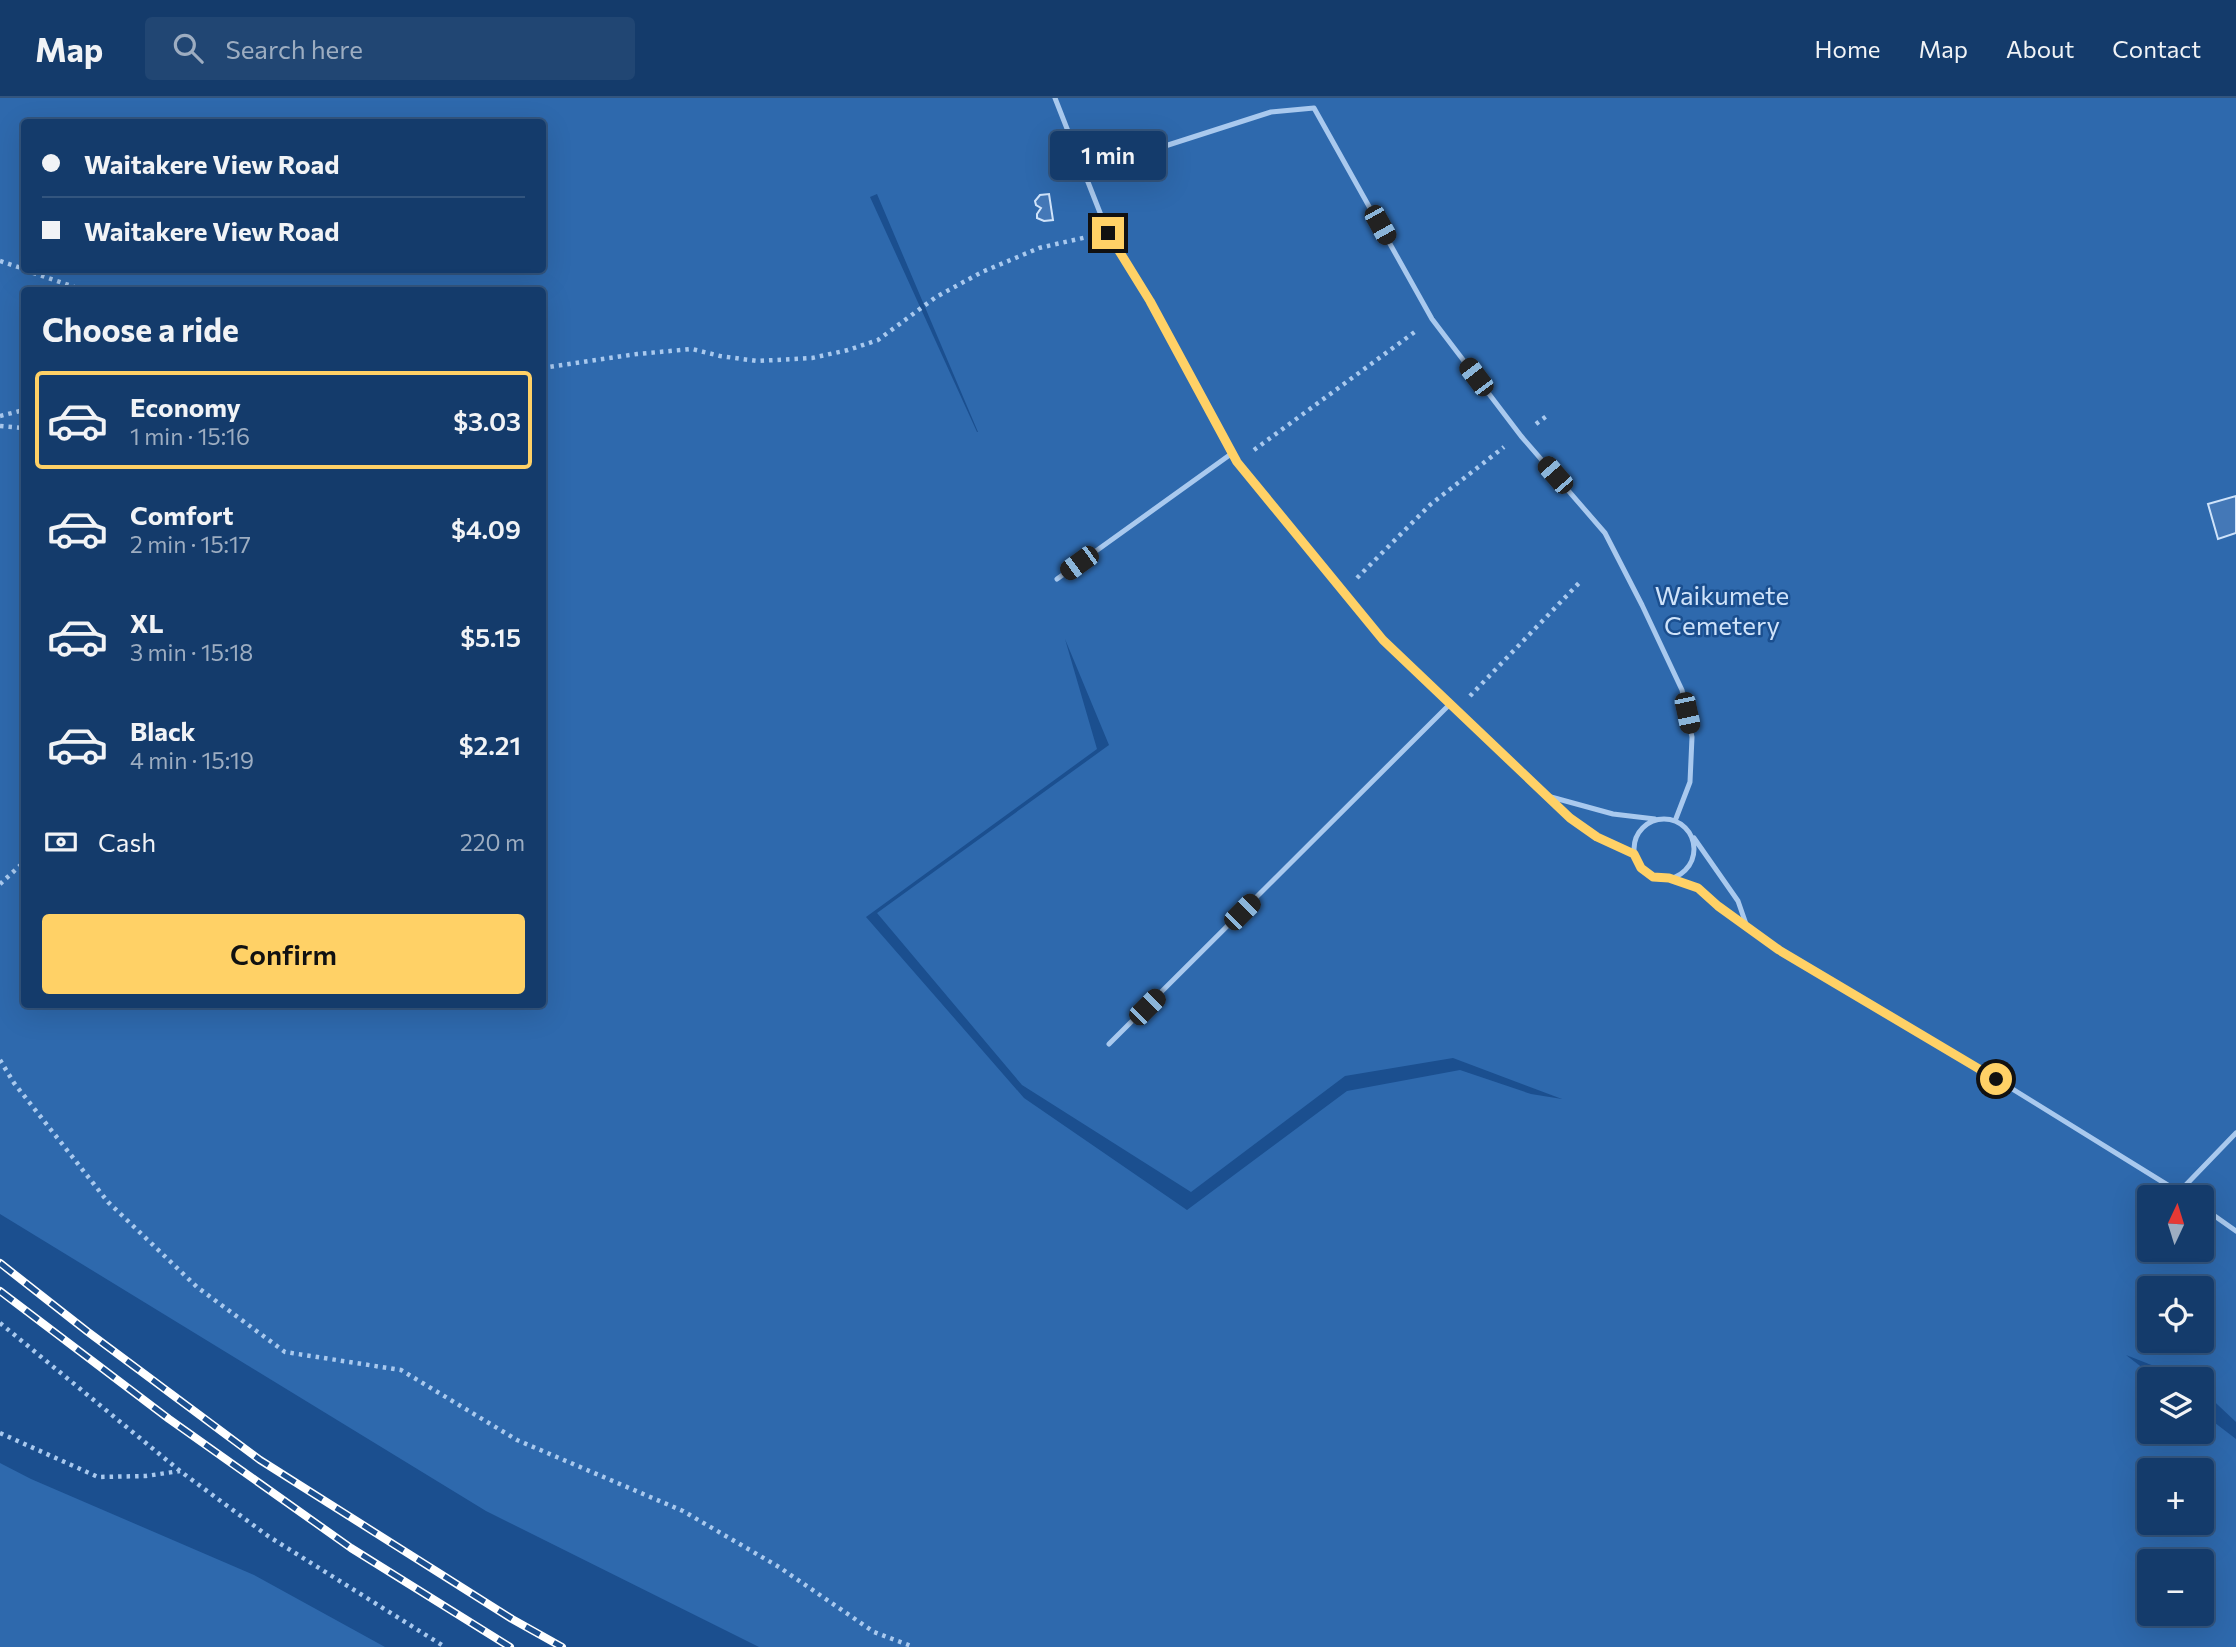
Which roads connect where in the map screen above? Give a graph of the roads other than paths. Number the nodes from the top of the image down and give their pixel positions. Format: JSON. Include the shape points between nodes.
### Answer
{"nodes":[{"id":1,"x":1055,"y":98,"type":"edge"},
{"id":2,"x":1084,"y":172,"type":"junction"},
{"id":3,"x":1231,"y":454,"type":"junction"},
{"id":4,"x":1057,"y":579,"type":"dead end"},
{"id":5,"x":1450,"y":704,"type":"junction"},
{"id":6,"x":1548,"y":796,"type":"junction"},
{"id":7,"x":1659,"y":819,"type":"junction"},
{"id":8,"x":1675,"y":821,"type":"junction"},
{"id":9,"x":1687,"y":830,"type":"junction"},
{"id":10,"x":1634,"y":854,"type":"junction"},
{"id":11,"x":1669,"y":878,"type":"junction"},
{"id":12,"x":1746,"y":925,"type":"junction"},
{"id":13,"x":1110,"y":1044,"type":"dead end"},
{"id":14,"x":2236,"y":1133,"type":"edge"},
{"id":15,"x":2168,"y":1185,"type":"edge"},
{"id":16,"x":2186,"y":1185,"type":"edge"},
{"id":17,"x":2214,"y":1215,"type":"edge"},
{"id":18,"x":2236,"y":1231,"type":"edge"}],
"edges":[{"from":1,"to":2,"type":"lane"},
{"from":2,"to":3,"type":"lane","via":[[1108,233],[1150,301]]},
{"from":2,"to":8,"type":"lane","via":[[1271,112],[1314,108],[1432,319],[1521,436],[1605,533],[1636,593],[1682,690],[1692,737],[1690,782]]},
{"from":3,"to":4,"type":"lane"},
{"from":3,"to":5,"type":"lane","via":[[1383,640]]},
{"from":5,"to":6,"type":"lane"},
{"from":5,"to":13,"type":"lane"},
{"from":6,"to":7,"type":"lane","via":[[1613,814]]},
{"from":6,"to":10,"type":"lane","via":[[1597,837]]},
{"from":7,"to":8,"type":"lane"},
{"from":7,"to":10,"type":"lane","via":[[1644,825]]},
{"from":8,"to":9,"type":"lane"},
{"from":9,"to":11,"type":"lane","via":[[1694,844],[1692,860],[1684,872]]},
{"from":9,"to":12,"type":"lane","via":[[1738,901]]},
{"from":10,"to":11,"type":"lane","via":[[1641,868],[1653,877]]},
{"from":11,"to":12,"type":"lane","via":[[1698,888]]},
{"from":12,"to":15,"type":"lane","via":[[1779,950]]},
{"from":14,"to":16,"type":"lane"},
{"from":17,"to":18,"type":"lane"}]}
